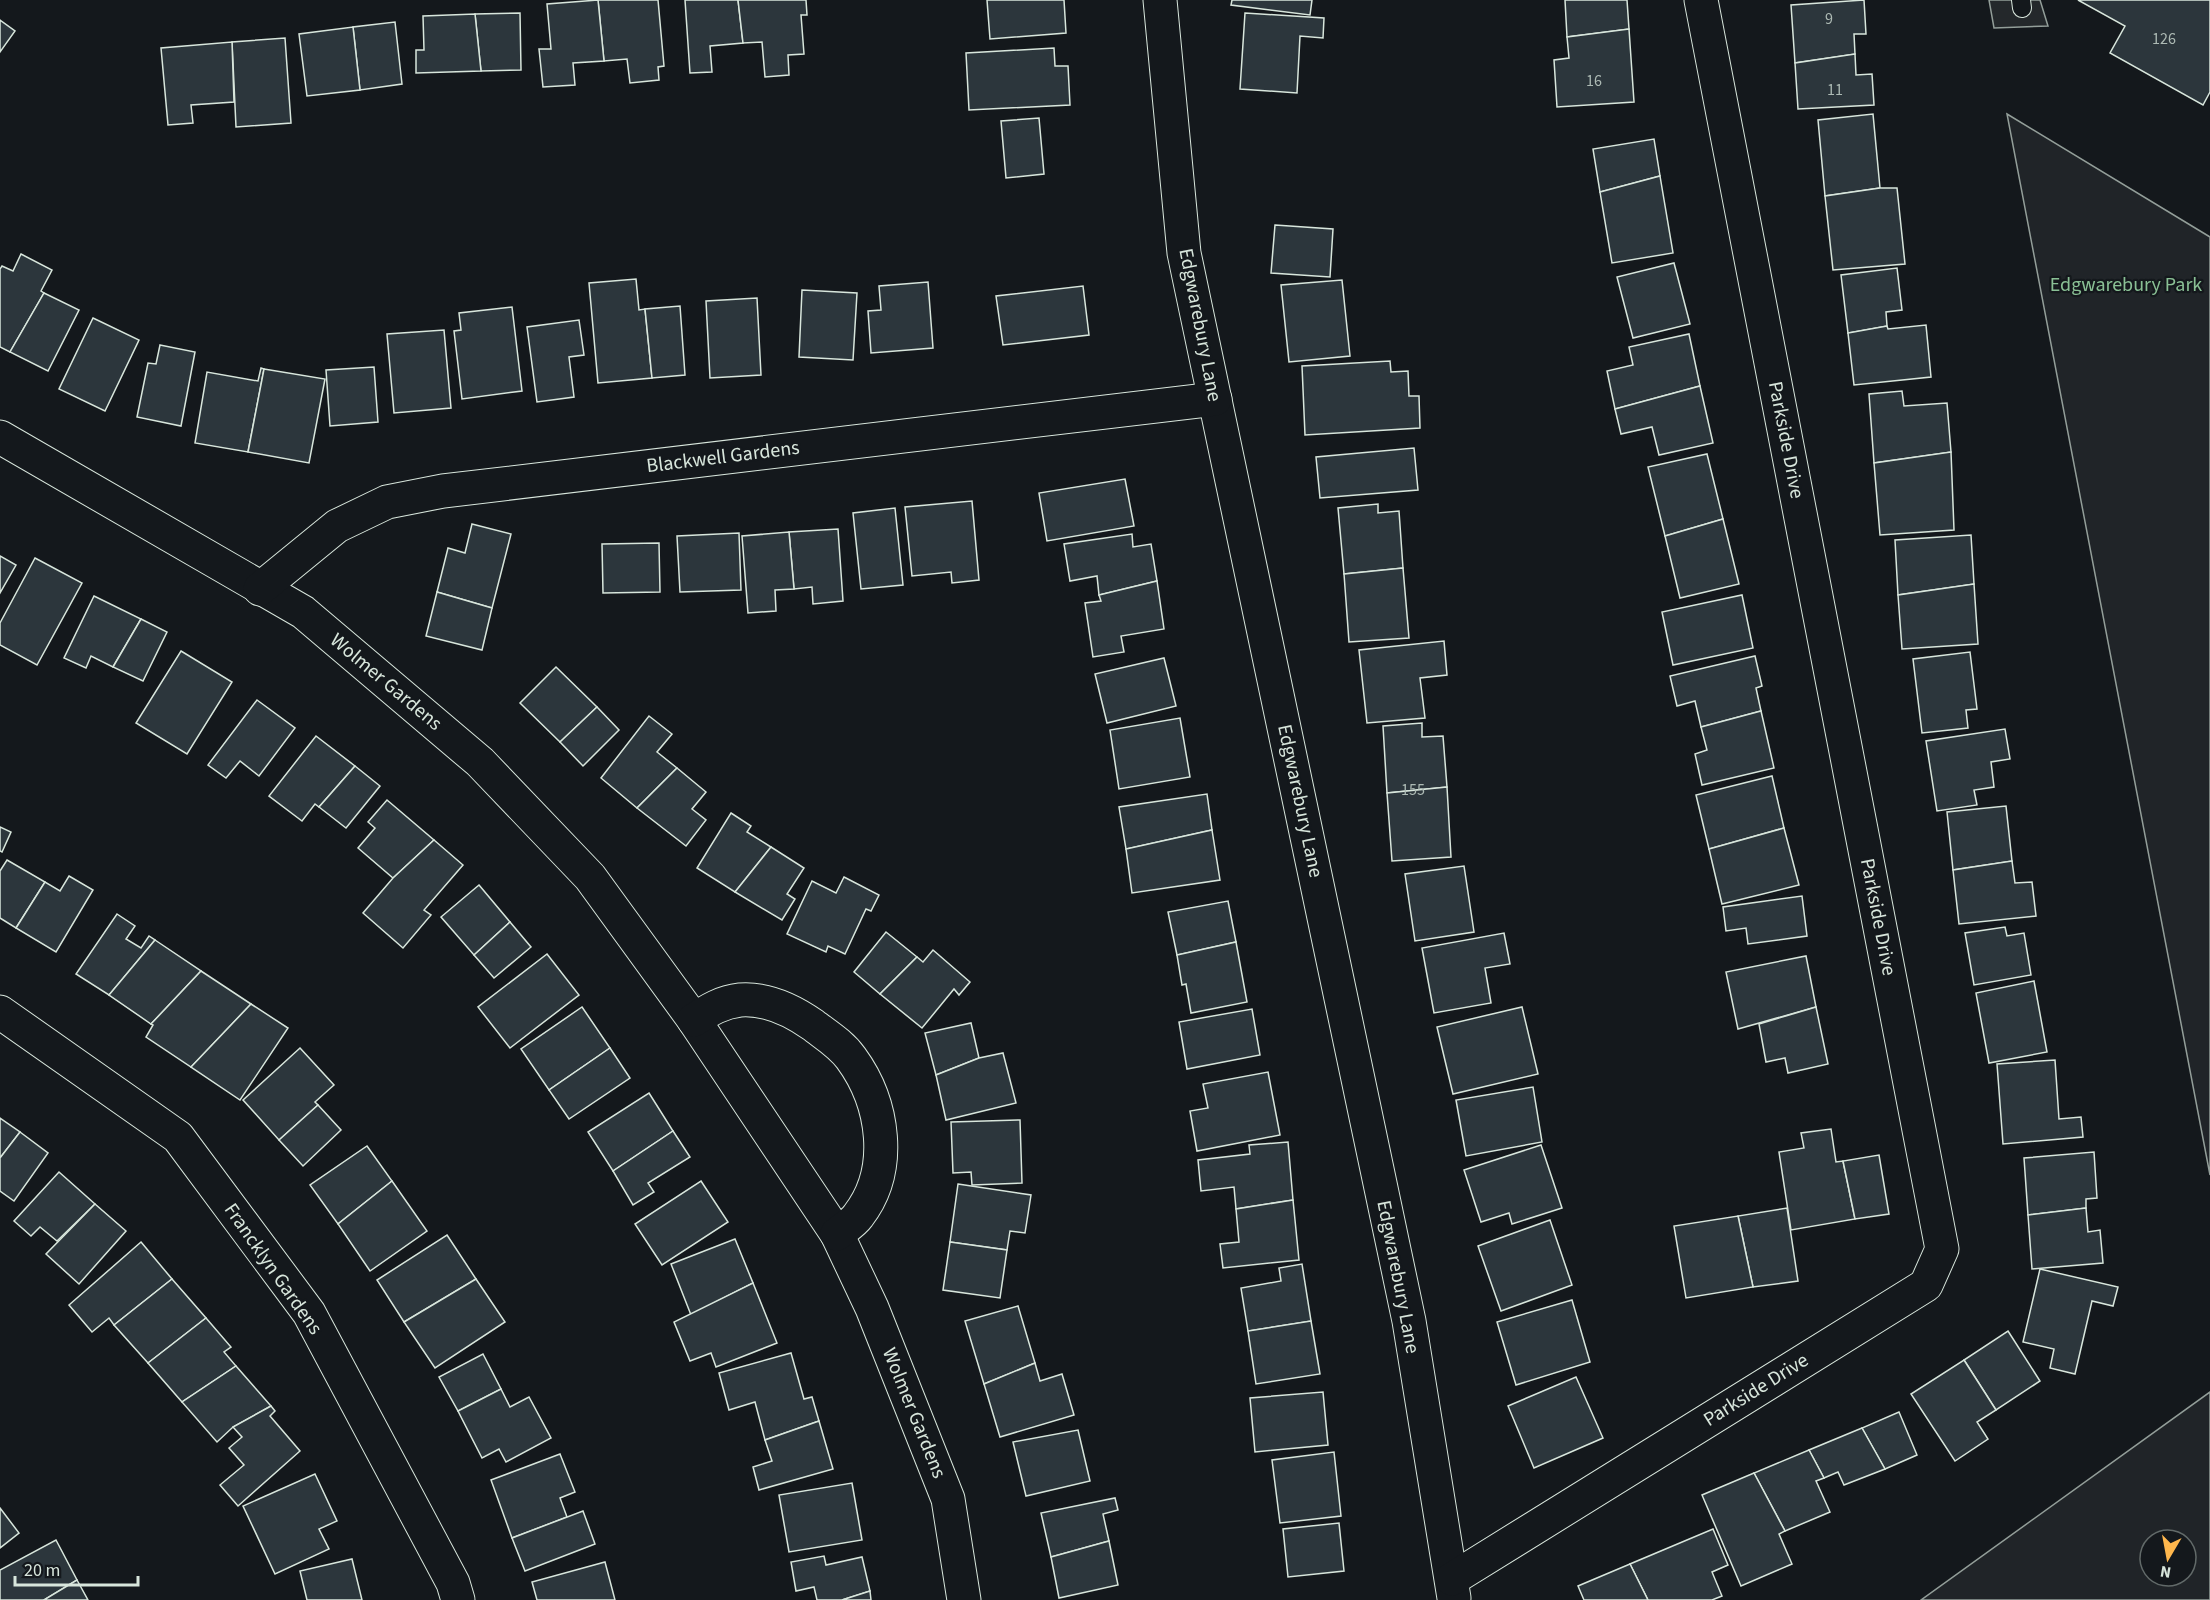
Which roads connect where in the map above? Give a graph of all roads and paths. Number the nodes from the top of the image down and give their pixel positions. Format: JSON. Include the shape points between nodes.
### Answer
{"nodes":[{"id":1,"x":1160,"y":0,"type":"edge"},
{"id":2,"x":1701,"y":0,"type":"edge"},
{"id":3,"x":1215,"y":399,"type":"junction"},
{"id":4,"x":0,"y":437,"type":"edge"},
{"id":5,"x":260,"y":589,"type":"junction"},
{"id":6,"x":0,"y":1012,"type":"edge"},
{"id":7,"x":694,"y":1020,"type":"junction"},
{"id":8,"x":837,"y":1234,"type":"junction"},
{"id":9,"x":1453,"y":1589,"type":"edge"},
{"id":10,"x":458,"y":1600,"type":"edge"},
{"id":11,"x":964,"y":1600,"type":"edge"}],
"edges":[{"from":1,"to":3,"type":"street","name":"Edgwarebury Lane","via":[[1184,253]]},
{"from":2,"to":9,"type":"street","name":"Parkside Drive","via":[[1942,1249],[1926,1285]]},
{"from":3,"to":5,"type":"street","name":"Blackwell Gardens","via":[[398,499],[337,526]]},
{"from":3,"to":9,"type":"street","name":"Edgwarebury Lane","via":[[1409,1321]]},
{"from":4,"to":5,"type":"street","name":"Wolmer Gardens"},
{"from":5,"to":7,"type":"street","name":"Wolmer Gardens","via":[[303,612],[480,762],[590,877]]},
{"from":6,"to":10,"type":"street","name":"Francklyn Gardens","via":[[178,1137],[309,1313],[453,1583]]},
{"from":7,"to":8,"type":"street","name":"Wolmer Gardens"},
{"from":7,"to":8,"type":"street","via":[[714,1007],[741,1000],[765,1002],[797,1014],[835,1040],[851,1057],[877,1113],[882,1155],[879,1177],[870,1198],[857,1218]]},
{"from":8,"to":11,"type":"street","name":"Wolmer Gardens","via":[[872,1308],[948,1499]]}]}
